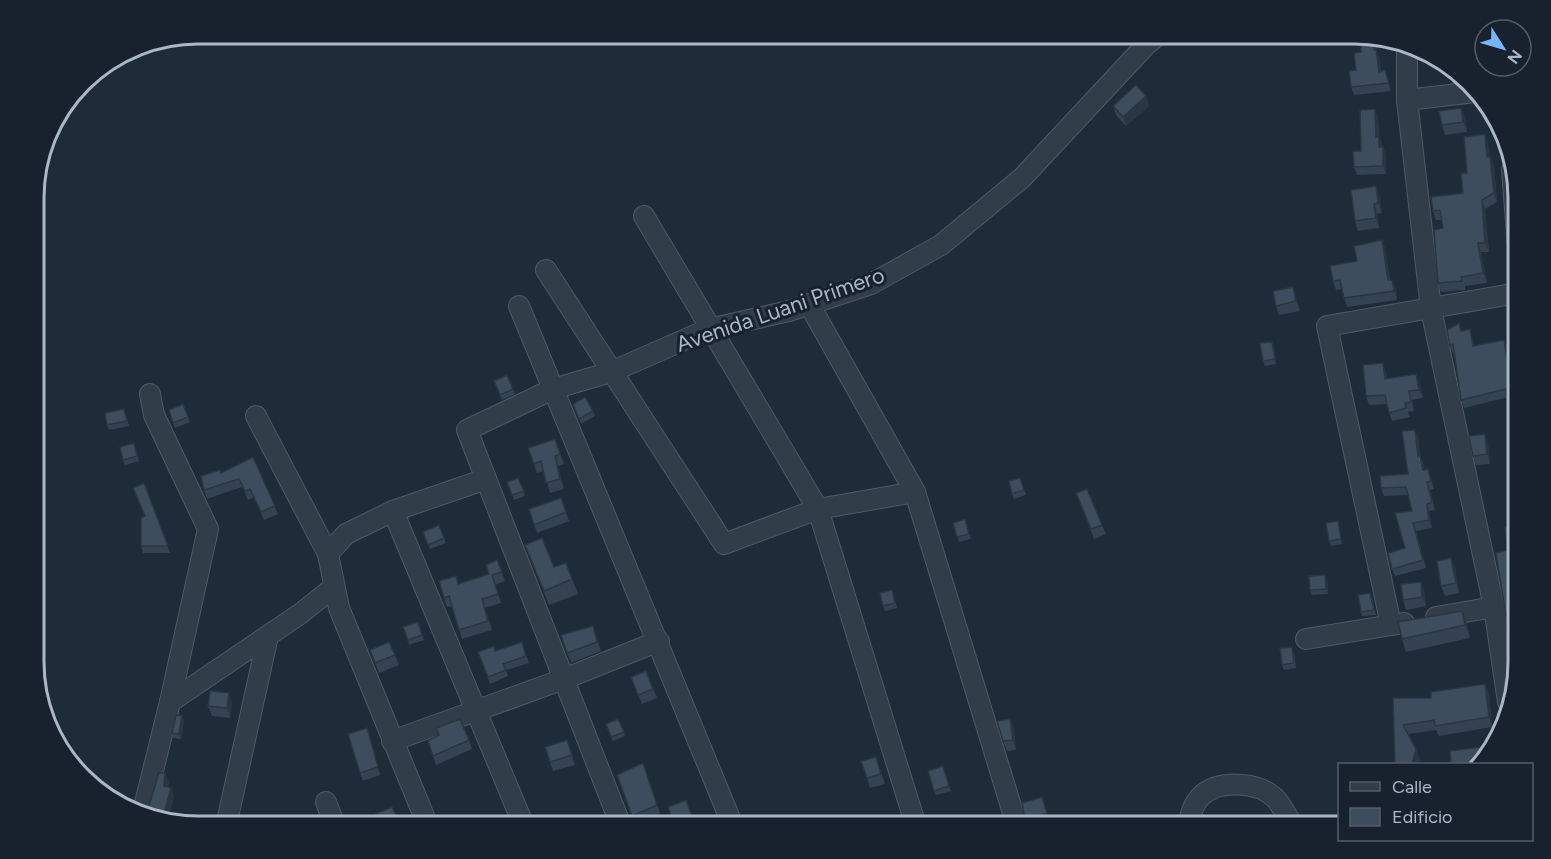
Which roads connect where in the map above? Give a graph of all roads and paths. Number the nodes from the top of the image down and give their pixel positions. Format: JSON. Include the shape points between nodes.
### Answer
{"nodes":[{"id":1,"x":1143,"y":43,"type":"edge"},
{"id":2,"x":1407,"y":53,"type":"edge"},
{"id":3,"x":1466,"y":93,"type":"edge"},
{"id":4,"x":1407,"y":100,"type":"junction"},
{"id":5,"x":644,"y":216,"type":"dead end"},
{"id":6,"x":546,"y":270,"type":"dead end"},
{"id":7,"x":1507,"y":295,"type":"edge"},
{"id":8,"x":809,"y":303,"type":"junction"},
{"id":9,"x":519,"y":306,"type":"dead end"},
{"id":10,"x":1431,"y":309,"type":"junction"},
{"id":11,"x":709,"y":329,"type":"junction"},
{"id":12,"x":611,"y":372,"type":"junction"},
{"id":13,"x":553,"y":389,"type":"junction"},
{"id":14,"x":150,"y":394,"type":"dead end"},
{"id":15,"x":256,"y":416,"type":"dead end"},
{"id":16,"x":486,"y":479,"type":"junction"},
{"id":17,"x":915,"y":492,"type":"junction"},
{"id":18,"x":818,"y":509,"type":"junction"},
{"id":19,"x":393,"y":511,"type":"junction"},
{"id":20,"x":328,"y":554,"type":"junction"},
{"id":21,"x":334,"y":587,"type":"junction"},
{"id":22,"x":1494,"y":607,"type":"junction"},
{"id":23,"x":1392,"y":625,"type":"junction"},
{"id":24,"x":268,"y":636,"type":"junction"},
{"id":25,"x":1306,"y":639,"type":"dead end"},
{"id":26,"x":659,"y":640,"type":"junction"},
{"id":27,"x":564,"y":679,"type":"junction"},
{"id":28,"x":1506,"y":685,"type":"edge"},
{"id":29,"x":170,"y":702,"type":"junction"},
{"id":30,"x":476,"y":711,"type":"junction"},
{"id":31,"x":392,"y":741,"type":"junction"},
{"id":32,"x":326,"y":802,"type":"dead end"},
{"id":33,"x":145,"y":806,"type":"edge"},
{"id":34,"x":913,"y":815,"type":"edge"},
{"id":35,"x":1014,"y":815,"type":"edge"},
{"id":36,"x":1190,"y":815,"type":"edge"},
{"id":37,"x":1286,"y":815,"type":"edge"},
{"id":38,"x":228,"y":816,"type":"edge"},
{"id":39,"x":331,"y":816,"type":"edge"},
{"id":40,"x":424,"y":816,"type":"edge"},
{"id":41,"x":520,"y":816,"type":"edge"},
{"id":42,"x":617,"y":816,"type":"edge"},
{"id":43,"x":729,"y":816,"type":"edge"}],
"edges":[{"from":1,"to":8,"type":"street","name":"Avenida Luani Primero","via":[[1022,178],[941,245],[871,284]]},
{"from":2,"to":4,"type":"street"},
{"from":3,"to":4,"type":"street"},
{"from":4,"to":10,"type":"street"},
{"from":5,"to":11,"type":"street"},
{"from":6,"to":12,"type":"street"},
{"from":7,"to":10,"type":"street"},
{"from":8,"to":11,"type":"street","name":"Avenida Luani Primero"},
{"from":8,"to":17,"type":"street"},
{"from":9,"to":13,"type":"street"},
{"from":10,"to":22,"type":"street"},
{"from":10,"to":23,"type":"street","via":[[1327,326]]},
{"from":11,"to":12,"type":"street","name":"Avenida Luani Primero"},
{"from":11,"to":18,"type":"street"},
{"from":12,"to":13,"type":"street","name":"Avenida Luani Primero"},
{"from":12,"to":18,"type":"street","via":[[724,544]]},
{"from":13,"to":16,"type":"street","name":"Avenida Luani Primero","via":[[467,430]]},
{"from":13,"to":26,"type":"street"},
{"from":14,"to":29,"type":"street","via":[[154,415],[208,529]]},
{"from":15,"to":20,"type":"street"},
{"from":16,"to":19,"type":"street"},
{"from":16,"to":27,"type":"street"},
{"from":17,"to":18,"type":"street"},
{"from":17,"to":35,"type":"street"},
{"from":18,"to":34,"type":"street"},
{"from":19,"to":20,"type":"street","via":[[346,534]]},
{"from":19,"to":30,"type":"street"},
{"from":20,"to":21,"type":"street"},
{"from":21,"to":24,"type":"street"},
{"from":21,"to":31,"type":"street"},
{"from":22,"to":23,"type":"street"},
{"from":22,"to":28,"type":"street"},
{"from":23,"to":25,"type":"street"},
{"from":24,"to":29,"type":"street"},
{"from":24,"to":38,"type":"street"},
{"from":26,"to":27,"type":"street"},
{"from":26,"to":43,"type":"street"},
{"from":27,"to":30,"type":"street"},
{"from":27,"to":42,"type":"street"},
{"from":29,"to":33,"type":"street"},
{"from":30,"to":31,"type":"street"},
{"from":30,"to":41,"type":"street"},
{"from":31,"to":40,"type":"street"},
{"from":32,"to":39,"type":"street"},
{"from":36,"to":37,"type":"street","via":[[1202,796],[1219,786],[1259,787],[1275,798]]}]}
